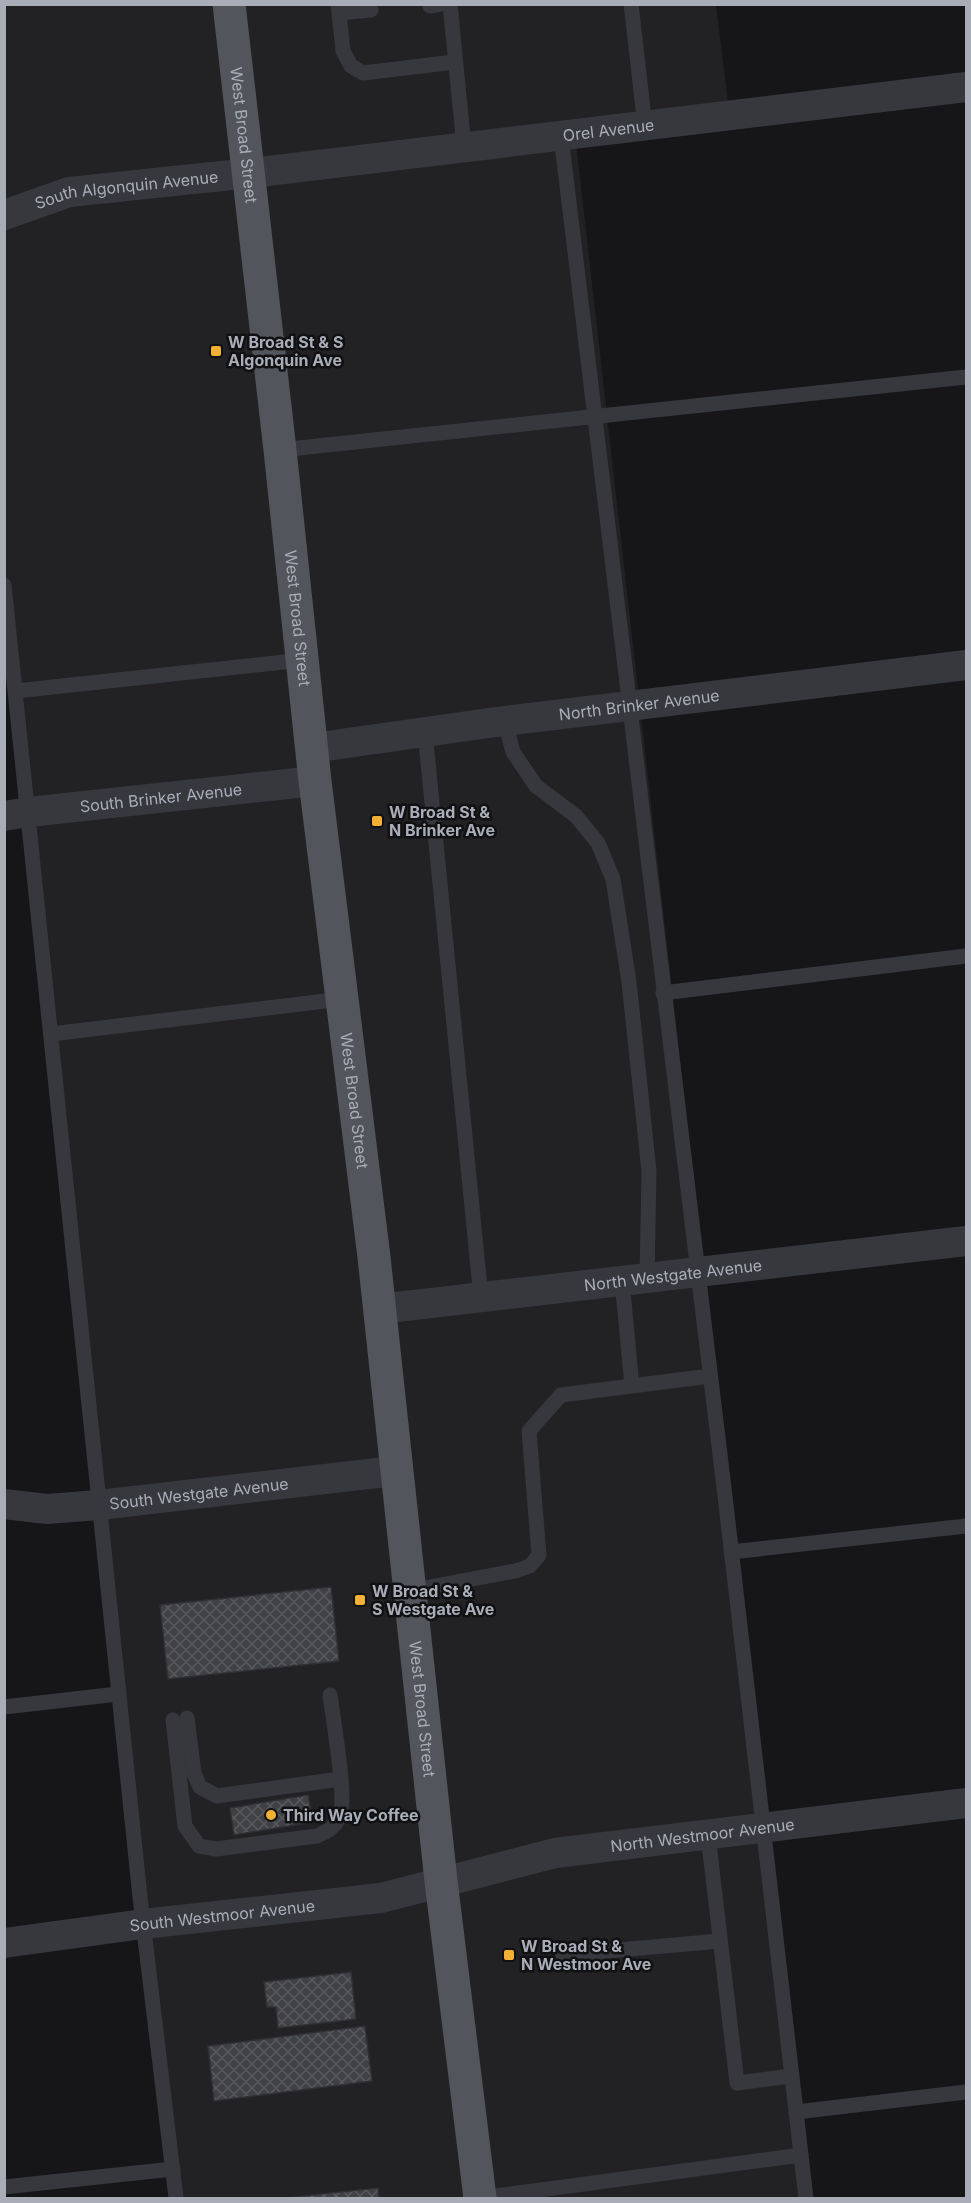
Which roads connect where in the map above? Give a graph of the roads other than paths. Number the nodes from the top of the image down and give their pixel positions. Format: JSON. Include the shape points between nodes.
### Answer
{"nodes":[{"id":1,"x":229,"y":4,"type":"edge"},
{"id":2,"x":450,"y":4,"type":"edge"},
{"id":3,"x":631,"y":4,"type":"edge"},
{"id":4,"x":339,"y":9,"type":"edge"},
{"id":5,"x":371,"y":10,"type":"dead end"},
{"id":6,"x":455,"y":62,"type":"junction"},
{"id":7,"x":966,"y":87,"type":"edge"},
{"id":8,"x":645,"y":126,"type":"junction"},
{"id":9,"x":561,"y":136,"type":"junction"},
{"id":10,"x":464,"y":147,"type":"junction"},
{"id":11,"x":250,"y":174,"type":"junction"},
{"id":12,"x":4,"y":214,"type":"edge"},
{"id":13,"x":966,"y":377,"type":"edge"},
{"id":14,"x":594,"y":417,"type":"junction"},
{"id":15,"x":280,"y":450,"type":"junction"},
{"id":16,"x":4,"y":585,"type":"edge"},
{"id":17,"x":6,"y":612,"type":"edge"},
{"id":18,"x":303,"y":660,"type":"junction"},
{"id":19,"x":966,"y":665,"type":"edge"},
{"id":20,"x":16,"y":691,"type":"junction"},
{"id":21,"x":628,"y":706,"type":"junction"},
{"id":22,"x":505,"y":722,"type":"junction"},
{"id":23,"x":425,"y":732,"type":"junction"},
{"id":24,"x":312,"y":748,"type":"junction"},
{"id":25,"x":315,"y":781,"type":"junction"},
{"id":26,"x":17,"y":814,"type":"edge"},
{"id":27,"x":966,"y":956,"type":"edge"},
{"id":28,"x":663,"y":993,"type":"junction"},
{"id":29,"x":342,"y":999,"type":"junction"},
{"id":30,"x":51,"y":1034,"type":"junction"},
{"id":31,"x":966,"y":1241,"type":"edge"},
{"id":32,"x":698,"y":1272,"type":"junction"},
{"id":33,"x":635,"y":1280,"type":"junction"},
{"id":34,"x":481,"y":1298,"type":"junction"},
{"id":35,"x":379,"y":1309,"type":"junction"},
{"id":36,"x":710,"y":1376,"type":"junction"},
{"id":37,"x":632,"y":1386,"type":"junction"},
{"id":38,"x":395,"y":1471,"type":"junction"},
{"id":39,"x":4,"y":1504,"type":"edge"},
{"id":40,"x":99,"y":1505,"type":"junction"},
{"id":41,"x":966,"y":1526,"type":"edge"},
{"id":42,"x":731,"y":1552,"type":"junction"},
{"id":43,"x":409,"y":1591,"type":"junction"},
{"id":44,"x":118,"y":1694,"type":"junction"},
{"id":45,"x":330,"y":1695,"type":"dead end"},
{"id":46,"x":4,"y":1707,"type":"edge"},
{"id":47,"x":340,"y":1779,"type":"junction"},
{"id":48,"x":966,"y":1803,"type":"edge"},
{"id":49,"x":763,"y":1828,"type":"junction"},
{"id":50,"x":708,"y":1835,"type":"junction"},
{"id":51,"x":441,"y":1881,"type":"junction"},
{"id":52,"x":143,"y":1924,"type":"junction"},
{"id":53,"x":720,"y":1941,"type":"junction"},
{"id":54,"x":4,"y":1943,"type":"edge"},
{"id":55,"x":562,"y":1955,"type":"dead end"},
{"id":56,"x":791,"y":2076,"type":"junction"},
{"id":57,"x":966,"y":2092,"type":"edge"},
{"id":58,"x":796,"y":2112,"type":"junction"},
{"id":59,"x":801,"y":2155,"type":"junction"},
{"id":60,"x":172,"y":2169,"type":"junction"},
{"id":61,"x":4,"y":2187,"type":"edge"},
{"id":62,"x":480,"y":2198,"type":"edge"},
{"id":63,"x":176,"y":2199,"type":"edge"},
{"id":64,"x":806,"y":2199,"type":"edge"}],
"edges":[{"from":1,"to":11,"type":"main road","name":"West Broad Street"},
{"from":2,"to":6,"type":"lane"},
{"from":3,"to":8,"type":"lane"},
{"from":4,"to":5,"type":"lane"},
{"from":4,"to":6,"type":"lane","via":[[343,51],[351,66],[363,73]]},
{"from":6,"to":10,"type":"lane"},
{"from":7,"to":8,"type":"street","name":"Orel Avenue"},
{"from":8,"to":9,"type":"street","name":"Orel Avenue"},
{"from":9,"to":10,"type":"street","name":"Orel Avenue"},
{"from":9,"to":14,"type":"lane"},
{"from":10,"to":11,"type":"street","name":"Orel Avenue"},
{"from":11,"to":12,"type":"street","name":"South Algonquin Avenue","via":[[69,192]]},
{"from":11,"to":15,"type":"main road","name":"West Broad Street"},
{"from":13,"to":14,"type":"lane"},
{"from":14,"to":15,"type":"lane"},
{"from":14,"to":21,"type":"lane"},
{"from":15,"to":18,"type":"main road","name":"West Broad Street"},
{"from":16,"to":17,"type":"lane"},
{"from":17,"to":20,"type":"lane"},
{"from":18,"to":20,"type":"lane"},
{"from":18,"to":24,"type":"main road","name":"West Broad Street"},
{"from":19,"to":21,"type":"street","name":"North Brinker Avenue"},
{"from":20,"to":26,"type":"lane"},
{"from":21,"to":22,"type":"street","name":"North Brinker Avenue"},
{"from":21,"to":28,"type":"lane"},
{"from":22,"to":23,"type":"street","name":"North Brinker Avenue"},
{"from":22,"to":33,"type":"lane","via":[[513,752],[536,786],[576,816],[598,843],[613,879],[629,982],[649,1171]]},
{"from":23,"to":24,"type":"street","name":"North Brinker Avenue"},
{"from":23,"to":34,"type":"lane"},
{"from":24,"to":25,"type":"main road","name":"West Broad Street"},
{"from":25,"to":26,"type":"street","name":"South Brinker Avenue"},
{"from":25,"to":29,"type":"main road","name":"West Broad Street"},
{"from":26,"to":30,"type":"lane"},
{"from":27,"to":28,"type":"lane"},
{"from":28,"to":32,"type":"lane"},
{"from":29,"to":30,"type":"lane"},
{"from":29,"to":35,"type":"main road","name":"West Broad Street"},
{"from":30,"to":40,"type":"lane"},
{"from":31,"to":32,"type":"street","name":"North Westgate Avenue"},
{"from":32,"to":33,"type":"street","name":"North Westgate Avenue"},
{"from":32,"to":36,"type":"lane"},
{"from":33,"to":34,"type":"street","name":"North Westgate Avenue"},
{"from":33,"to":37,"type":"lane"},
{"from":34,"to":35,"type":"street","name":"North Westgate Avenue"},
{"from":35,"to":38,"type":"main road","name":"West Broad Street"},
{"from":36,"to":37,"type":"lane"},
{"from":36,"to":42,"type":"lane"},
{"from":37,"to":43,"type":"lane","via":[[561,1395],[529,1431],[539,1555],[530,1566]]},
{"from":38,"to":40,"type":"street","name":"South Westgate Avenue"},
{"from":38,"to":43,"type":"main road","name":"West Broad Street"},
{"from":39,"to":40,"type":"street","name":"South Westgate Avenue","via":[[47,1509]]},
{"from":40,"to":44,"type":"lane"},
{"from":41,"to":42,"type":"lane"},
{"from":42,"to":49,"type":"lane"},
{"from":43,"to":51,"type":"main road","name":"West Broad Street"},
{"from":44,"to":46,"type":"lane"},
{"from":44,"to":52,"type":"lane"},
{"from":45,"to":47,"type":"lane"},
{"from":47,"to":47,"type":"lane","via":[[341,1814],[332,1829],[317,1836],[216,1849],[199,1846],[185,1826],[180,1719],[200,1787],[217,1796]]},
{"from":48,"to":49,"type":"street","name":"North Westmoor Avenue"},
{"from":49,"to":50,"type":"street","name":"North Westmoor Avenue"},
{"from":49,"to":56,"type":"lane"},
{"from":50,"to":51,"type":"street","name":"North Westmoor Avenue","via":[[555,1853]]},
{"from":50,"to":53,"type":"lane"},
{"from":51,"to":52,"type":"street","name":"South Westmoor Avenue","via":[[381,1898]]},
{"from":51,"to":62,"type":"main road","name":"West Broad Street"},
{"from":52,"to":54,"type":"street","name":"South Westmoor Avenue"},
{"from":52,"to":60,"type":"lane"},
{"from":53,"to":55,"type":"lane"},
{"from":53,"to":56,"type":"lane","via":[[737,2084]]},
{"from":56,"to":58,"type":"lane"},
{"from":57,"to":58,"type":"lane"},
{"from":58,"to":59,"type":"lane"},
{"from":59,"to":62,"type":"lane"},
{"from":59,"to":64,"type":"lane"},
{"from":60,"to":61,"type":"lane"},
{"from":60,"to":63,"type":"lane"}]}
